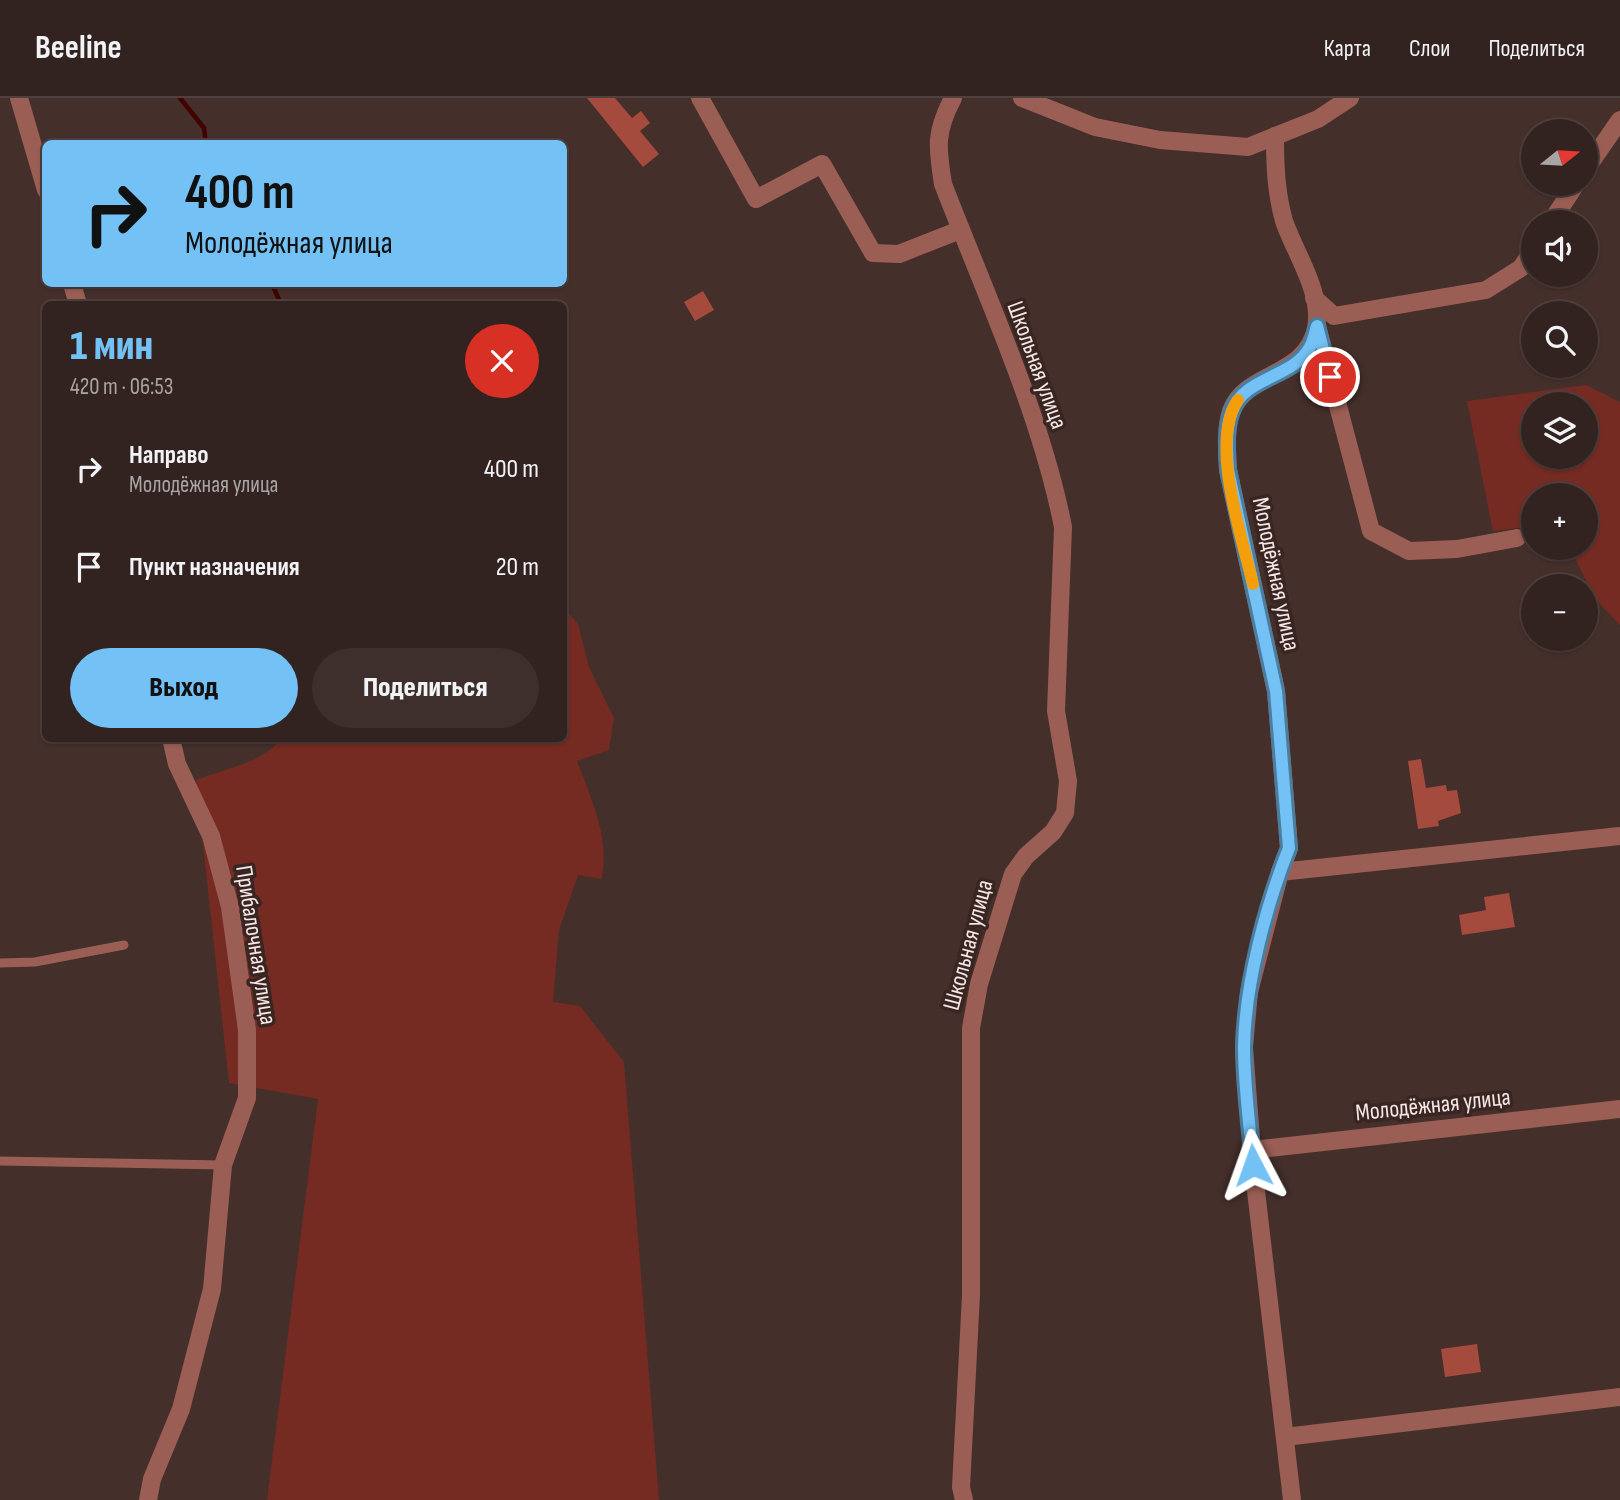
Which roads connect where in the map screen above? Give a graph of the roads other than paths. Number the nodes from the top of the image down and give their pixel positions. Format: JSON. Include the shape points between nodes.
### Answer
{"nodes":[{"id":1,"x":19,"y":98,"type":"edge"},
{"id":2,"x":700,"y":98,"type":"edge"},
{"id":3,"x":953,"y":98,"type":"edge"},
{"id":4,"x":1022,"y":98,"type":"edge"},
{"id":5,"x":1350,"y":98,"type":"edge"},
{"id":6,"x":1620,"y":120,"type":"edge"},
{"id":7,"x":1275,"y":136,"type":"junction"},
{"id":8,"x":1598,"y":152,"type":"edge"},
{"id":9,"x":42,"y":176,"type":"edge"},
{"id":10,"x":961,"y":230,"type":"junction"},
{"id":11,"x":1521,"y":268,"type":"edge"},
{"id":12,"x":1314,"y":298,"type":"junction"},
{"id":13,"x":1317,"y":326,"type":"junction"},
{"id":14,"x":1517,"y":538,"type":"dead end"},
{"id":15,"x":172,"y":742,"type":"edge"},
{"id":16,"x":1620,"y":836,"type":"edge"},
{"id":17,"x":1280,"y":872,"type":"junction"},
{"id":18,"x":124,"y":945,"type":"dead end"},
{"id":19,"x":0,"y":963,"type":"edge"},
{"id":20,"x":1620,"y":1109,"type":"edge"},
{"id":21,"x":1252,"y":1150,"type":"junction"},
{"id":22,"x":0,"y":1161,"type":"edge"},
{"id":23,"x":223,"y":1165,"type":"junction"},
{"id":24,"x":1620,"y":1397,"type":"edge"},
{"id":25,"x":1285,"y":1437,"type":"junction"},
{"id":26,"x":148,"y":1500,"type":"edge"},
{"id":27,"x":964,"y":1500,"type":"edge"},
{"id":28,"x":1292,"y":1500,"type":"edge"}],
"edges":[{"from":1,"to":9,"type":"street"},
{"from":2,"to":10,"type":"street","via":[[756,199],[822,164],[873,253],[899,254]]},
{"from":3,"to":10,"type":"street","name":"Школьная улица","via":[[940,123],[938,155],[943,184]]},
{"from":4,"to":7,"type":"street","via":[[1095,127],[1160,140],[1248,146]]},
{"from":5,"to":7,"type":"street","via":[[1318,119]]},
{"from":6,"to":8,"type":"street"},
{"from":7,"to":12,"type":"street","via":[[1275,177],[1284,220]]},
{"from":10,"to":27,"type":"street","name":"Школьная улица","via":[[1022,391],[1063,527],[1056,711],[1068,781],[1065,813],[1013,874],[979,984],[971,1028],[971,1295]]},
{"from":11,"to":12,"type":"street","via":[[1486,290],[1334,316]]},
{"from":12,"to":13,"type":"street"},
{"from":13,"to":14,"type":"street","via":[[1371,531],[1409,551],[1457,550]]},
{"from":13,"to":17,"type":"street","name":"Молодёжная улица","via":[[1310,348],[1291,366],[1244,392],[1232,410],[1227,437],[1228,470],[1276,691],[1289,848]]},
{"from":15,"to":23,"type":"street","name":"Прибалочная улица","via":[[214,848],[230,907],[247,1030],[247,1098]]},
{"from":16,"to":17,"type":"street"},
{"from":17,"to":21,"type":"street","name":"Молодёжная улица","via":[[1249,992],[1244,1047]]},
{"from":18,"to":19,"type":"lane","via":[[35,962]]},
{"from":20,"to":21,"type":"street","name":"Молодёжная улица"},
{"from":21,"to":25,"type":"street","name":"Молодёжная улица"},
{"from":22,"to":23,"type":"lane"},
{"from":23,"to":26,"type":"street","name":"Прибалочная улица","via":[[212,1289],[181,1409]]},
{"from":24,"to":25,"type":"street"},
{"from":25,"to":28,"type":"street","name":"Молодёжная улица"}]}
